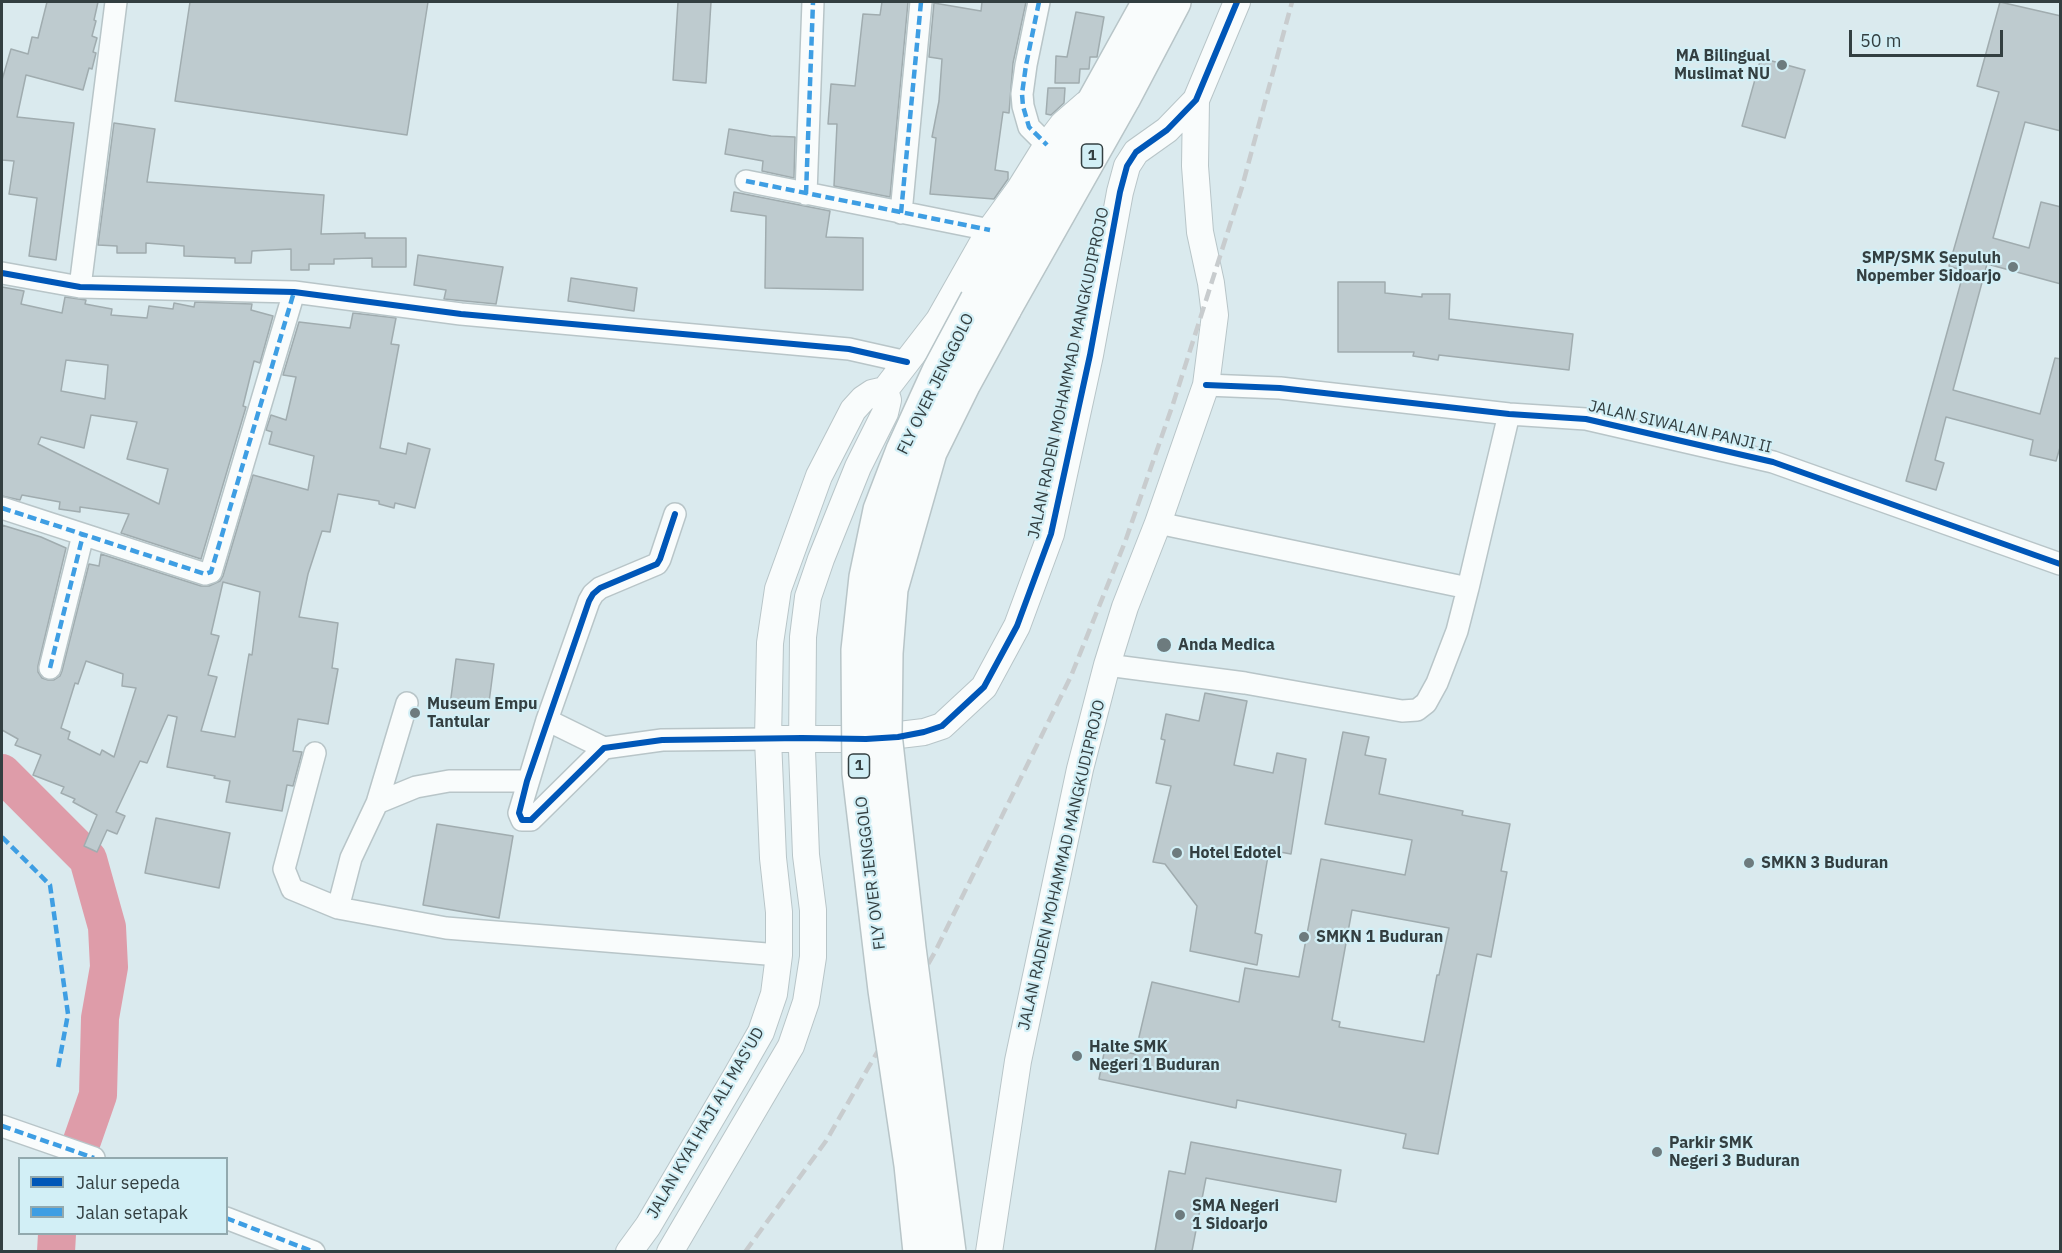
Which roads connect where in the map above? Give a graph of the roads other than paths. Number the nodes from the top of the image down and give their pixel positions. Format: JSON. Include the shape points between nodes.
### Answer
{"nodes":[{"id":1,"x":116,"y":2,"type":"edge"},
{"id":2,"x":813,"y":2,"type":"edge"},
{"id":3,"x":921,"y":2,"type":"edge"},
{"id":4,"x":1040,"y":2,"type":"edge"},
{"id":5,"x":1149,"y":2,"type":"edge"},
{"id":6,"x":1174,"y":2,"type":"edge"},
{"id":7,"x":1238,"y":2,"type":"edge"},
{"id":8,"x":1095,"y":97,"type":"junction"},
{"id":9,"x":1196,"y":100,"type":"junction"},
{"id":10,"x":1047,"y":145,"type":"junction"},
{"id":11,"x":746,"y":181,"type":"dead end"},
{"id":12,"x":806,"y":194,"type":"junction"},
{"id":13,"x":901,"y":213,"type":"junction"},
{"id":14,"x":990,"y":230,"type":"junction"},
{"id":15,"x":2,"y":273,"type":"edge"},
{"id":16,"x":80,"y":287,"type":"junction"},
{"id":17,"x":294,"y":292,"type":"junction"},
{"id":18,"x":991,"y":304,"type":"junction"},
{"id":19,"x":907,"y":362,"type":"junction"},
{"id":20,"x":1206,"y":385,"type":"junction"},
{"id":21,"x":885,"y":390,"type":"junction"},
{"id":22,"x":1509,"y":414,"type":"junction"},
{"id":23,"x":2,"y":508,"type":"edge"},
{"id":24,"x":675,"y":514,"type":"dead end"},
{"id":25,"x":1158,"y":523,"type":"junction"},
{"id":26,"x":83,"y":535,"type":"junction"},
{"id":27,"x":2061,"y":564,"type":"edge"},
{"id":28,"x":1468,"y":588,"type":"junction"},
{"id":29,"x":1107,"y":665,"type":"junction"},
{"id":30,"x":50,"y":668,"type":"dead end"},
{"id":31,"x":407,"y":703,"type":"dead end"},
{"id":32,"x":547,"y":720,"type":"junction"},
{"id":33,"x":802,"y":738,"type":"junction"},
{"id":34,"x":768,"y":739,"type":"junction"},
{"id":35,"x":604,"y":748,"type":"junction"},
{"id":36,"x":315,"y":753,"type":"dead end"},
{"id":37,"x":527,"y":781,"type":"junction"},
{"id":38,"x":377,"y":802,"type":"junction"},
{"id":39,"x":338,"y":908,"type":"junction"},
{"id":40,"x":779,"y":955,"type":"junction"},
{"id":41,"x":11,"y":1129,"type":"edge"},
{"id":42,"x":91,"y":1157,"type":"edge"},
{"id":43,"x":228,"y":1219,"type":"edge"},
{"id":44,"x":314,"y":1251,"type":"edge"},
{"id":45,"x":629,"y":1251,"type":"edge"},
{"id":46,"x":670,"y":1251,"type":"edge"},
{"id":47,"x":920,"y":1251,"type":"edge"},
{"id":48,"x":949,"y":1251,"type":"edge"},
{"id":49,"x":989,"y":1251,"type":"edge"}],
"edges":[{"from":1,"to":16,"type":"street"},
{"from":2,"to":12,"type":"street"},
{"from":3,"to":13,"type":"street"},
{"from":4,"to":10,"type":"street","via":[[1023,81],[1023,106],[1029,127]]},
{"from":5,"to":8,"type":"highway","number":"1"},
{"from":6,"to":18,"type":"highway","number":"1","via":[[1087,165]]},
{"from":7,"to":9,"type":"street","name":"JALAN RADEN MOHAMMAD MANGKUDIPROJO"},
{"from":8,"to":10,"type":"street"},
{"from":8,"to":18,"type":"highway","number":"1"},
{"from":9,"to":20,"type":"street","name":"JALAN RADEN MOHAMMAD MANGKUDIPROJO","via":[[1199,226],[1215,315]]},
{"from":9,"to":33,"type":"street","name":"JALAN RADEN MOHAMMAD MANGKUDIPROJO","via":[[1167,130],[1136,152],[1127,166],[1051,534],[1017,626],[984,687],[942,726],[924,732],[866,739]]},
{"from":10,"to":14,"type":"street"},
{"from":11,"to":12,"type":"street"},
{"from":12,"to":13,"type":"street"},
{"from":13,"to":14,"type":"street"},
{"from":14,"to":19,"type":"street","via":[[939,320]]},
{"from":15,"to":16,"type":"street"},
{"from":16,"to":17,"type":"street"},
{"from":17,"to":19,"type":"street","via":[[461,314],[849,349]]},
{"from":17,"to":26,"type":"street","via":[[211,572],[205,574]]},
{"from":18,"to":47,"type":"highway","name":"FLY OVER JENGGOLO","number":"1","bridge":true,"via":[[939,371],[903,450],[880,510],[866,577],[858,650],[859,773]]},
{"from":18,"to":48,"type":"highway","name":"FLY OVER JENGGOLO","number":"1","bridge":true,"via":[[964,383],[930,452],[908,523],[891,589],[886,653],[885,734]]},
{"from":19,"to":21,"type":"street"},
{"from":20,"to":22,"type":"street","name":"JALAN SIWALAN PANJI II","via":[[1280,388]]},
{"from":20,"to":25,"type":"street","name":"JALAN RADEN MOHAMMAD MANGKUDIPROJO"},
{"from":21,"to":33,"type":"street","via":[[885,413],[858,467],[808,597],[803,637]]},
{"from":21,"to":34,"type":"street","via":[[862,399],[853,411],[819,476],[790,553],[778,589],[770,643]]},
{"from":22,"to":27,"type":"street","name":"JALAN SIWALAN PANJI II","via":[[1586,419],[1773,462]]},
{"from":22,"to":28,"type":"street"},
{"from":23,"to":26,"type":"street"},
{"from":24,"to":32,"type":"street","via":[[657,564],[593,594]]},
{"from":25,"to":28,"type":"street"},
{"from":25,"to":29,"type":"street","name":"JALAN RADEN MOHAMMAD MANGKUDIPROJO"},
{"from":26,"to":30,"type":"street"},
{"from":28,"to":29,"type":"street","via":[[1437,683],[1426,703],[1417,710],[1402,711],[1245,683]]},
{"from":29,"to":49,"type":"street","name":"JALAN RADEN MOHAMMAD MANGKUDIPROJO","via":[[1080,769],[1018,1060]]},
{"from":31,"to":38,"type":"street"},
{"from":32,"to":35,"type":"street"},
{"from":32,"to":37,"type":"street"},
{"from":33,"to":34,"type":"street","name":"JALAN RADEN MOHAMMAD MANGKUDIPROJO"},
{"from":33,"to":46,"type":"street","via":[[806,855],[813,910],[813,957],[806,1002],[791,1046]]},
{"from":34,"to":35,"type":"street","via":[[662,740]]},
{"from":34,"to":40,"type":"street","name":"JALAN KYAI HAJI ALI MAS'UD"},
{"from":35,"to":37,"type":"street","via":[[531,820],[522,820],[519,813]]},
{"from":36,"to":39,"type":"street","via":[[284,869],[292,889]]},
{"from":37,"to":38,"type":"street","via":[[449,781],[417,787]]},
{"from":38,"to":39,"type":"street","via":[[351,858]]},
{"from":39,"to":40,"type":"street","via":[[446,928]]},
{"from":40,"to":45,"type":"street","name":"JALAN KYAI HAJI ALI MAS'UD","via":[[774,994],[761,1032],[648,1226]]},
{"from":41,"to":42,"type":"street"},
{"from":43,"to":44,"type":"street"}]}
